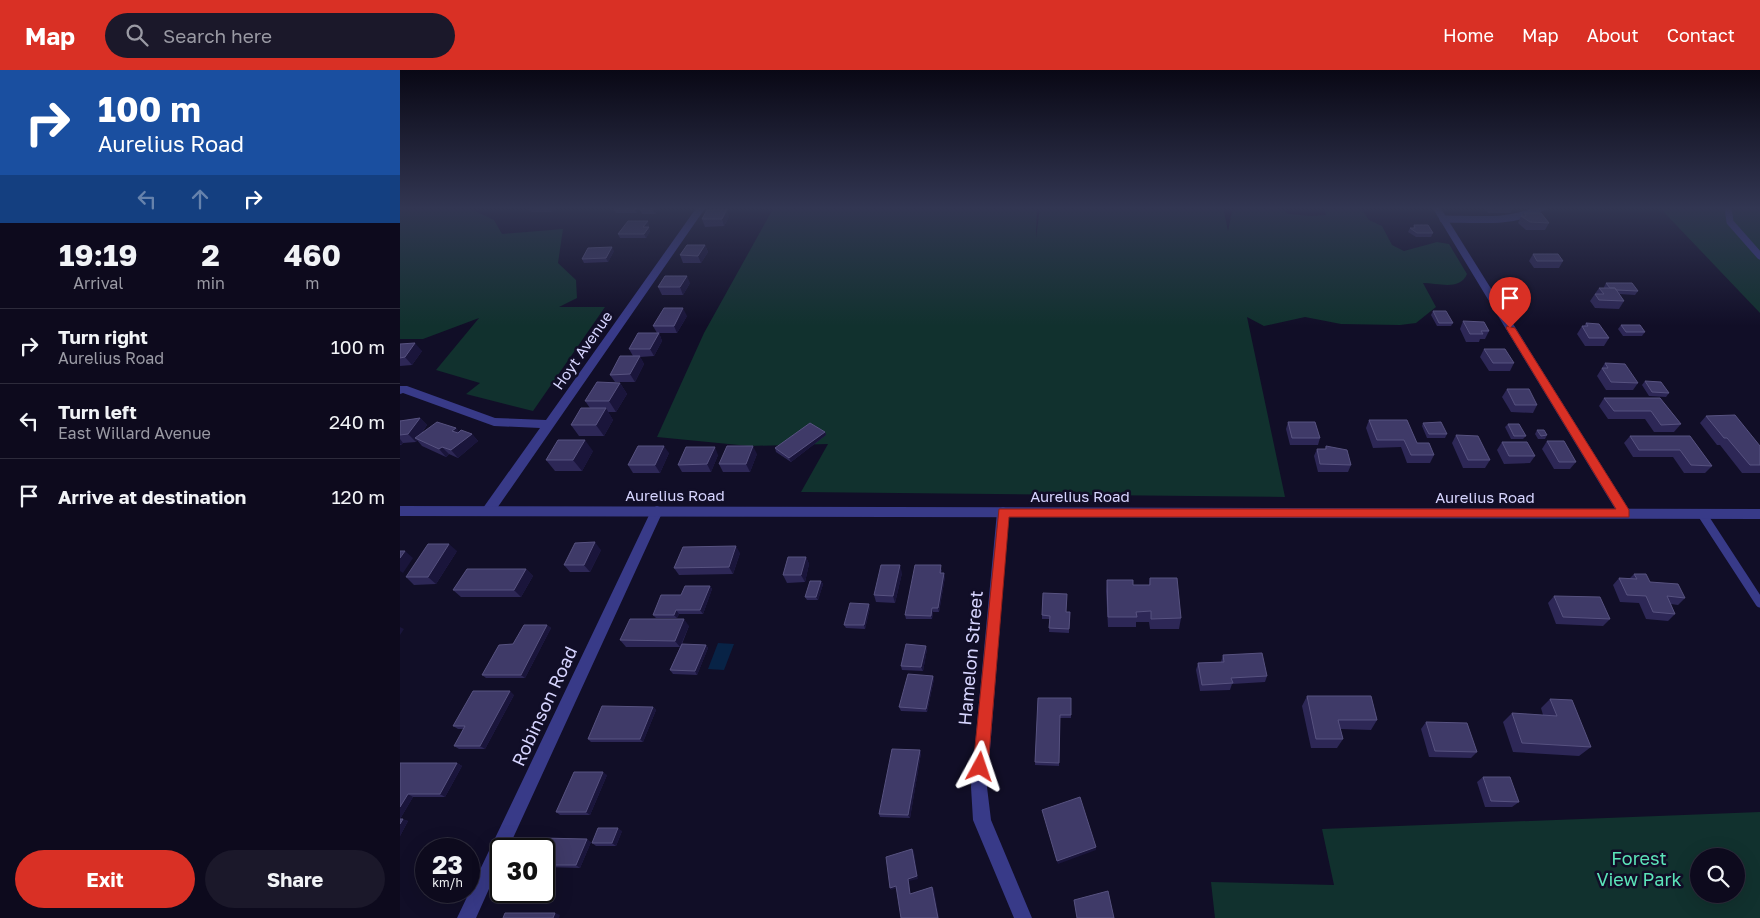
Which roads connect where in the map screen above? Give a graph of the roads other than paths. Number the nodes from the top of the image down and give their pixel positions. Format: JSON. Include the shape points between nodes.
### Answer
{"nodes":[{"id":1,"x":674,"y":247,"type":"edge"},
{"id":2,"x":1461,"y":247,"type":"edge"},
{"id":3,"x":1752,"y":247,"type":"edge"},
{"id":4,"x":1760,"y":256,"type":"edge"},
{"id":5,"x":400,"y":390,"type":"edge"},
{"id":6,"x":548,"y":424,"type":"junction"},
{"id":7,"x":400,"y":511,"type":"edge"},
{"id":8,"x":488,"y":511,"type":"junction"},
{"id":9,"x":658,"y":511,"type":"junction"},
{"id":10,"x":1003,"y":512,"type":"junction"},
{"id":11,"x":1625,"y":514,"type":"junction"},
{"id":12,"x":1702,"y":514,"type":"junction"},
{"id":13,"x":1760,"y":514,"type":"edge"},
{"id":14,"x":1760,"y":603,"type":"edge"},
{"id":15,"x":466,"y":918,"type":"edge"},
{"id":16,"x":1023,"y":918,"type":"edge"}],
"edges":[{"from":1,"to":6,"type":"street","name":"Hoyt Avenue"},
{"from":2,"to":11,"type":"street"},
{"from":3,"to":4,"type":"lane"},
{"from":5,"to":6,"type":"street","via":[[494,422]]},
{"from":6,"to":8,"type":"street","name":"Hoyt Avenue"},
{"from":7,"to":8,"type":"street","name":"Aurelius Road"},
{"from":8,"to":9,"type":"street","name":"Aurelius Road"},
{"from":9,"to":10,"type":"street","name":"Aurelius Road"},
{"from":9,"to":15,"type":"street","name":"Robinson Road"},
{"from":10,"to":11,"type":"street","name":"Aurelius Road"},
{"from":10,"to":16,"type":"street","name":"Hamelon Street","via":[[979,787],[982,820]]},
{"from":11,"to":12,"type":"street","name":"Aurelius Road"},
{"from":12,"to":13,"type":"street","name":"Aurelius Road"},
{"from":12,"to":14,"type":"lane"}]}
